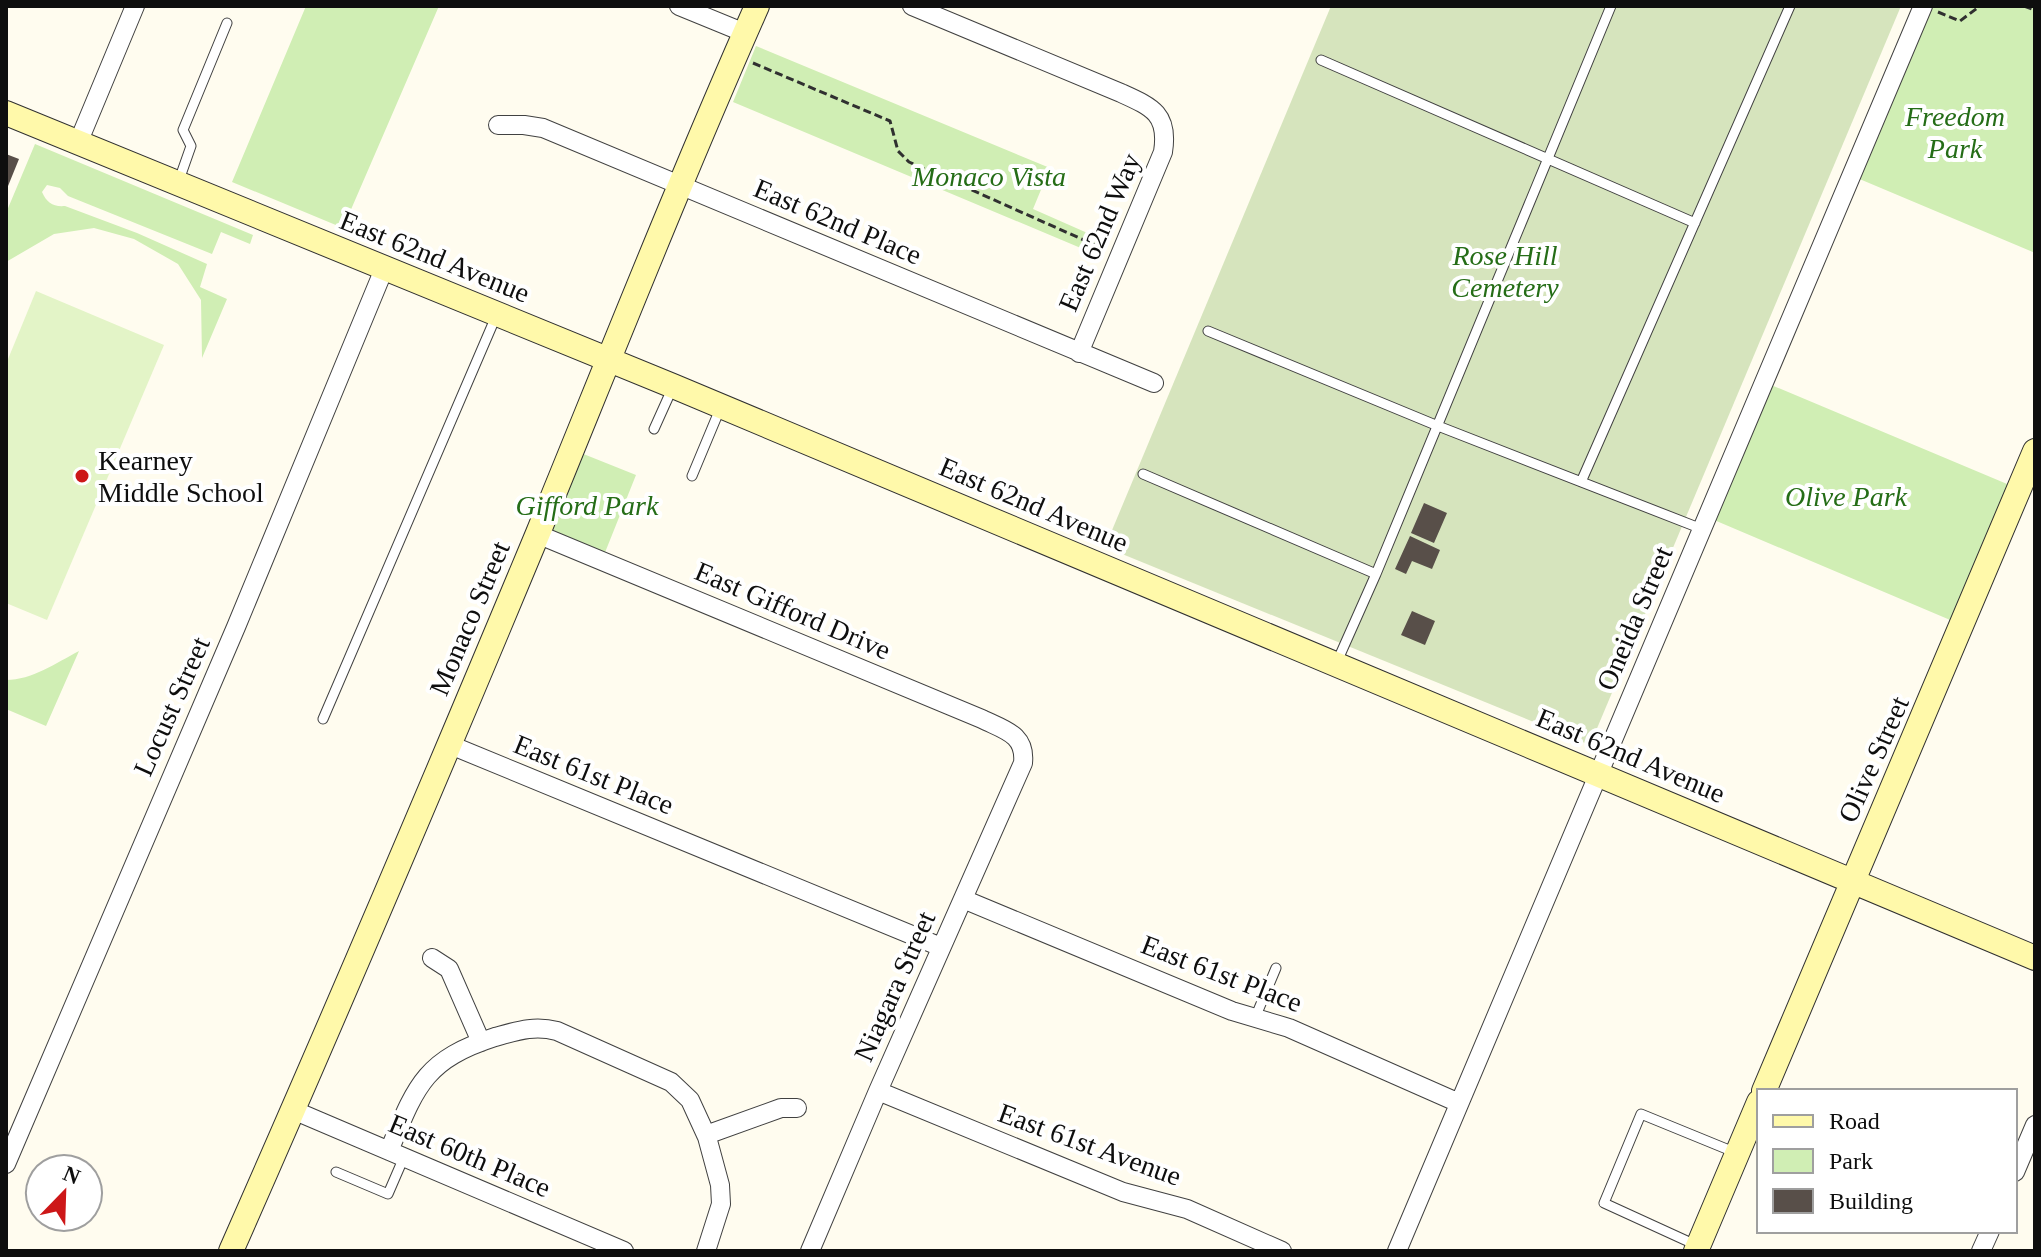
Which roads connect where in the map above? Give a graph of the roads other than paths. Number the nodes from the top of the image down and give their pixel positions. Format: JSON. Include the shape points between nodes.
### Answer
{"nodes":[{"id":1,"x":135,"y":6,"type":"edge"},
{"id":2,"x":679,"y":6,"type":"edge"},
{"id":3,"x":757,"y":6,"type":"edge"},
{"id":4,"x":912,"y":6,"type":"edge"},
{"id":5,"x":1611,"y":6,"type":"edge"},
{"id":6,"x":1790,"y":6,"type":"edge"},
{"id":7,"x":1927,"y":7,"type":"edge"},
{"id":8,"x":227,"y":23,"type":"dead end"},
{"id":9,"x":745,"y":33,"type":"junction"},
{"id":10,"x":1321,"y":60,"type":"dead end"},
{"id":11,"x":6,"y":113,"type":"edge"},
{"id":12,"x":498,"y":125,"type":"dead end"},
{"id":13,"x":78,"y":143,"type":"junction"},
{"id":14,"x":1547,"y":158,"type":"junction"},
{"id":15,"x":178,"y":183,"type":"junction"},
{"id":16,"x":679,"y":185,"type":"junction"},
{"id":17,"x":1695,"y":223,"type":"junction"},
{"id":18,"x":384,"y":269,"type":"junction"},
{"id":19,"x":497,"y":314,"type":"junction"},
{"id":20,"x":1208,"y":331,"type":"dead end"},
{"id":21,"x":1079,"y":353,"type":"junction"},
{"id":22,"x":608,"y":359,"type":"junction"},
{"id":23,"x":1154,"y":383,"type":"dead end"},
{"id":24,"x":673,"y":386,"type":"junction"},
{"id":25,"x":722,"y":406,"type":"junction"},
{"id":26,"x":1438,"y":426,"type":"junction"},
{"id":27,"x":654,"y":429,"type":"dead end"},
{"id":28,"x":2035,"y":451,"type":"edge"},
{"id":29,"x":1143,"y":474,"type":"dead end"},
{"id":30,"x":692,"y":476,"type":"dead end"},
{"id":31,"x":1581,"y":482,"type":"junction"},
{"id":32,"x":1702,"y":529,"type":"junction"},
{"id":33,"x":537,"y":534,"type":"junction"},
{"id":34,"x":1376,"y":574,"type":"junction"},
{"id":35,"x":1336,"y":664,"type":"junction"},
{"id":36,"x":323,"y":719,"type":"dead end"},
{"id":37,"x":448,"y":744,"type":"junction"},
{"id":38,"x":1022,"y":744,"type":"joint"},
{"id":39,"x":1599,"y":773,"type":"junction"},
{"id":40,"x":1852,"y":882,"type":"junction"},
{"id":41,"x":963,"y":899,"type":"junction"},
{"id":42,"x":941,"y":947,"type":"junction"},
{"id":43,"x":432,"y":958,"type":"dead end"},
{"id":44,"x":2035,"y":958,"type":"edge"},
{"id":45,"x":1276,"y":968,"type":"dead end"},
{"id":46,"x":1255,"y":1018,"type":"junction"},
{"id":47,"x":481,"y":1042,"type":"junction"},
{"id":48,"x":1765,"y":1089,"type":"edge"},
{"id":49,"x":878,"y":1091,"type":"junction"},
{"id":50,"x":1459,"y":1103,"type":"junction"},
{"id":51,"x":1757,"y":1107,"type":"edge"},
{"id":52,"x":797,"y":1108,"type":"dead end"},
{"id":53,"x":293,"y":1110,"type":"junction"},
{"id":54,"x":2035,"y":1125,"type":"edge"},
{"id":55,"x":706,"y":1135,"type":"junction"},
{"id":56,"x":1737,"y":1153,"type":"junction"},
{"id":57,"x":396,"y":1154,"type":"junction"},
{"id":58,"x":6,"y":1164,"type":"edge"},
{"id":59,"x":2017,"y":1167,"type":"edge"},
{"id":60,"x":336,"y":1172,"type":"dead end"},
{"id":61,"x":1698,"y":1248,"type":"edge"},
{"id":62,"x":231,"y":1251,"type":"edge"},
{"id":63,"x":624,"y":1251,"type":"edge"},
{"id":64,"x":706,"y":1251,"type":"edge"},
{"id":65,"x":810,"y":1251,"type":"edge"},
{"id":66,"x":1282,"y":1251,"type":"edge"},
{"id":67,"x":1397,"y":1251,"type":"edge"}],
"edges":[{"from":1,"to":13,"type":"street"},
{"from":2,"to":9,"type":"street"},
{"from":3,"to":9,"type":"street","name":"Monaco Street"},
{"from":4,"to":21,"type":"street","name":"East 62nd Way","via":[[1157,113],[1165,130],[1163,152]]},
{"from":5,"to":14,"type":"lane"},
{"from":6,"to":17,"type":"lane"},
{"from":7,"to":32,"type":"street","name":"Oneida Street"},
{"from":8,"to":15,"type":"lane","via":[[183,130],[191,146]]},
{"from":9,"to":16,"type":"street","name":"Monaco Street"},
{"from":10,"to":14,"type":"lane"},
{"from":11,"to":13,"type":"street","name":"East 62nd Avenue"},
{"from":12,"to":16,"type":"street","name":"East 62nd Place","via":[[543,128]]},
{"from":13,"to":15,"type":"street","name":"East 62nd Avenue"},
{"from":14,"to":17,"type":"lane"},
{"from":14,"to":26,"type":"lane"},
{"from":15,"to":18,"type":"street","name":"East 62nd Avenue"},
{"from":16,"to":21,"type":"street","name":"East 62nd Place"},
{"from":16,"to":22,"type":"street","name":"Monaco Street"},
{"from":17,"to":31,"type":"lane"},
{"from":18,"to":19,"type":"street","name":"East 62nd Avenue"},
{"from":18,"to":58,"type":"street","name":"Locust Street"},
{"from":19,"to":22,"type":"street","name":"East 62nd Avenue"},
{"from":19,"to":36,"type":"lane"},
{"from":20,"to":26,"type":"lane"},
{"from":21,"to":23,"type":"street","name":"East 62nd Place"},
{"from":22,"to":24,"type":"street","name":"East 62nd Avenue"},
{"from":22,"to":33,"type":"street","name":"Monaco Street"},
{"from":24,"to":25,"type":"street","name":"East 62nd Avenue"},
{"from":24,"to":27,"type":"lane"},
{"from":25,"to":30,"type":"lane"},
{"from":25,"to":35,"type":"street","name":"East 62nd Avenue"},
{"from":26,"to":31,"type":"lane"},
{"from":26,"to":34,"type":"lane"},
{"from":28,"to":40,"type":"street","name":"Olive Street"},
{"from":29,"to":34,"type":"lane"},
{"from":31,"to":32,"type":"lane"},
{"from":32,"to":39,"type":"street","name":"Oneida Street"},
{"from":33,"to":37,"type":"street","name":"Monaco Street"},
{"from":33,"to":38,"type":"street","name":"East Gifford Drive","via":[[982,719]]},
{"from":34,"to":35,"type":"lane"},
{"from":35,"to":39,"type":"street","name":"East 62nd Avenue"},
{"from":37,"to":42,"type":"street","name":"East 61st Place"},
{"from":37,"to":53,"type":"street","name":"Monaco Street"},
{"from":38,"to":41,"type":"street","name":"Niagara Street","via":[[1023,763]]},
{"from":39,"to":40,"type":"street","name":"East 62nd Avenue"},
{"from":39,"to":50,"type":"street","name":"Oneida Street"},
{"from":40,"to":44,"type":"street","name":"East 62nd Avenue"},
{"from":40,"to":48,"type":"street","name":"Olive Street"},
{"from":41,"to":42,"type":"street","name":"Niagara Street"},
{"from":41,"to":46,"type":"street","name":"East 61st Place"},
{"from":42,"to":49,"type":"street","name":"Niagara Street"},
{"from":43,"to":47,"type":"street","via":[[449,969]]},
{"from":45,"to":46,"type":"lane"},
{"from":46,"to":50,"type":"street","name":"East 61st Place"},
{"from":47,"to":55,"type":"street","via":[[522,1029],[557,1031],[671,1082],[690,1100]]},
{"from":47,"to":57,"type":"street","via":[[432,1068],[412,1095]]},
{"from":49,"to":65,"type":"street","name":"Niagara Street"},
{"from":49,"to":66,"type":"street","name":"East 61st Avenue","via":[[1123,1192],[1187,1209]]},
{"from":50,"to":67,"type":"street","name":"Oneida Street"},
{"from":51,"to":56,"type":"street"},
{"from":52,"to":55,"type":"street","via":[[781,1108]]},
{"from":53,"to":57,"type":"street","name":"East 60th Place"},
{"from":53,"to":62,"type":"street","name":"Monaco Street"},
{"from":54,"to":59,"type":"street"},
{"from":55,"to":64,"type":"street","via":[[721,1204]]},
{"from":56,"to":61,"type":"street"},
{"from":56,"to":61,"type":"lane","via":[[1641,1114],[1604,1203]]},
{"from":57,"to":60,"type":"lane","via":[[388,1194]]},
{"from":57,"to":63,"type":"street","name":"East 60th Place"}]}
